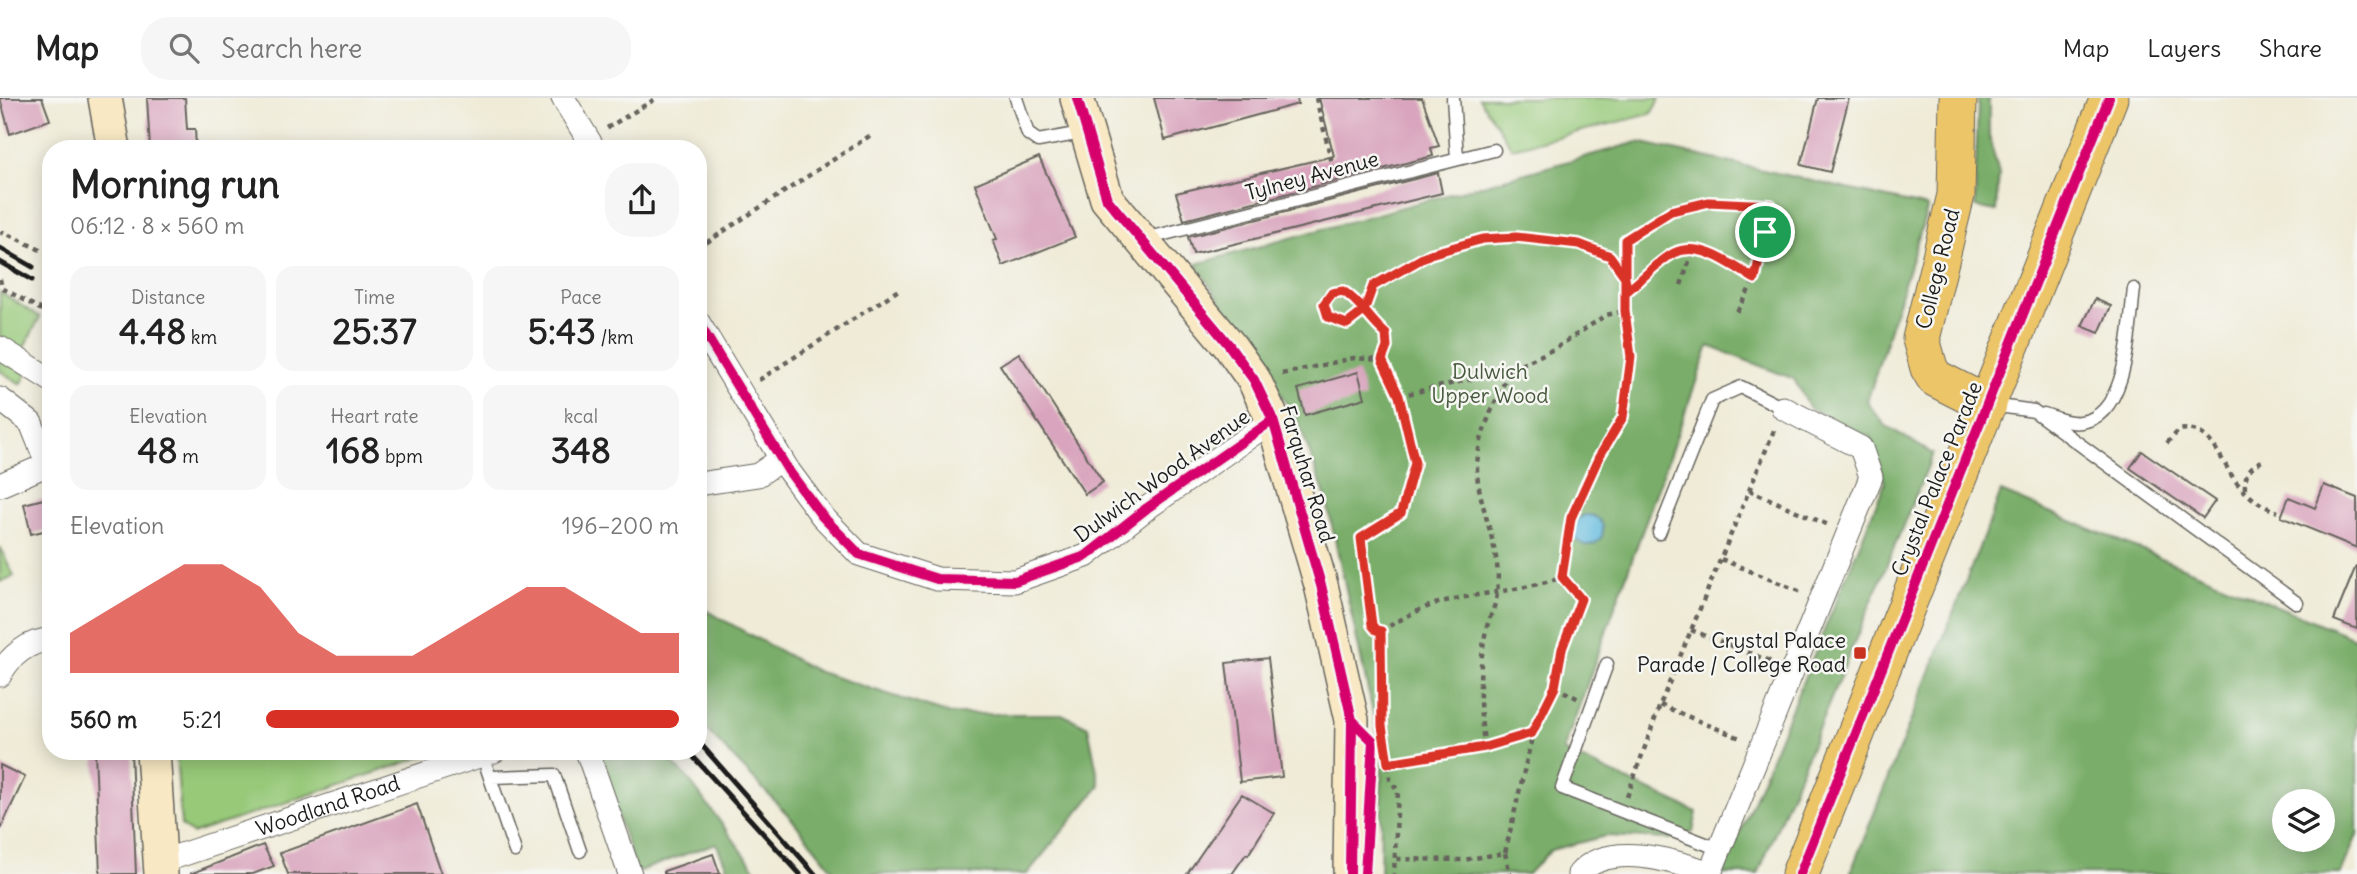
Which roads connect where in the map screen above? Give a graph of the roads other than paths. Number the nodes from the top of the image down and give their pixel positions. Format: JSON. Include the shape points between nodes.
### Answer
{"nodes":[{"id":1,"x":105,"y":98,"type":"edge"},
{"id":2,"x":563,"y":98,"type":"edge"},
{"id":3,"x":1016,"y":98,"type":"edge"},
{"id":4,"x":1077,"y":98,"type":"edge"},
{"id":5,"x":1453,"y":98,"type":"edge"},
{"id":6,"x":1958,"y":98,"type":"edge"},
{"id":7,"x":2109,"y":98,"type":"edge"},
{"id":8,"x":1087,"y":132,"type":"junction"},
{"id":9,"x":112,"y":140,"type":"edge"},
{"id":10,"x":589,"y":140,"type":"edge"},
{"id":11,"x":1494,"y":150,"type":"dead end"},
{"id":12,"x":1457,"y":158,"type":"junction"},
{"id":13,"x":1141,"y":241,"type":"junction"},
{"id":14,"x":2134,"y":289,"type":"dead end"},
{"id":15,"x":707,"y":336,"type":"edge"},
{"id":16,"x":0,"y":348,"type":"edge"},
{"id":17,"x":42,"y":374,"type":"edge"},
{"id":18,"x":0,"y":399,"type":"edge"},
{"id":19,"x":1988,"y":405,"type":"junction"},
{"id":20,"x":1783,"y":408,"type":"joint"},
{"id":21,"x":2034,"y":411,"type":"junction"},
{"id":22,"x":1273,"y":420,"type":"junction"},
{"id":23,"x":42,"y":447,"type":"edge"},
{"id":24,"x":781,"y":459,"type":"junction"},
{"id":25,"x":42,"y":466,"type":"edge"},
{"id":26,"x":707,"y":483,"type":"edge"},
{"id":27,"x":0,"y":485,"type":"edge"},
{"id":28,"x":1659,"y":533,"type":"dead end"},
{"id":29,"x":2297,"y":603,"type":"dead end"},
{"id":30,"x":42,"y":642,"type":"edge"},
{"id":31,"x":1607,"y":664,"type":"dead end"},
{"id":32,"x":0,"y":675,"type":"edge"},
{"id":33,"x":154,"y":760,"type":"edge"},
{"id":34,"x":464,"y":760,"type":"edge"},
{"id":35,"x":488,"y":760,"type":"edge"},
{"id":36,"x":590,"y":760,"type":"edge"},
{"id":37,"x":491,"y":778,"type":"junction"},
{"id":38,"x":1719,"y":849,"type":"junction"},
{"id":39,"x":515,"y":851,"type":"dead end"},
{"id":40,"x":580,"y":851,"type":"dead end"},
{"id":41,"x":160,"y":868,"type":"edge"},
{"id":42,"x":1346,"y":872,"type":"edge"},
{"id":43,"x":1710,"y":873,"type":"edge"},
{"id":44,"x":630,"y":874,"type":"edge"},
{"id":45,"x":1579,"y":874,"type":"edge"},
{"id":46,"x":1800,"y":874,"type":"edge"}],
"edges":[{"from":1,"to":9,"type":"street"},
{"from":2,"to":10,"type":"street"},
{"from":3,"to":8,"type":"lane","via":[[1028,134],[1038,141]]},
{"from":4,"to":8,"type":"street","name":"Farquhar Road"},
{"from":5,"to":12,"type":"lane"},
{"from":6,"to":19,"type":"main road","name":"College Road","via":[[1956,195],[1921,342],[1936,377]]},
{"from":7,"to":19,"type":"main road","name":"Crystal Palace Parade"},
{"from":8,"to":13,"type":"street","name":"Farquhar Road","via":[[1107,199]]},
{"from":11,"to":12,"type":"lane","name":"Tylney Avenue"},
{"from":12,"to":13,"type":"lane","name":"Tylney Avenue"},
{"from":13,"to":22,"type":"street","name":"Farquhar Road","via":[[1229,345],[1254,380]]},
{"from":14,"to":21,"type":"lane","via":[[2119,388],[2111,404],[2081,422]]},
{"from":15,"to":24,"type":"street","name":"Dulwich Wood Avenue"},
{"from":16,"to":17,"type":"street"},
{"from":18,"to":23,"type":"street","via":[[31,423]]},
{"from":19,"to":21,"type":"lane"},
{"from":19,"to":46,"type":"main road","name":"Crystal Palace Parade"},
{"from":20,"to":28,"type":"lane","via":[[1741,387],[1712,400]]},
{"from":20,"to":38,"type":"street","via":[[1861,448],[1871,477]]},
{"from":21,"to":29,"type":"lane"},
{"from":22,"to":24,"type":"street","name":"Dulwich Wood Avenue","via":[[1086,556],[1015,581],[937,579],[859,554],[822,516]]},
{"from":22,"to":42,"type":"street","name":"Farquhar Road","via":[[1321,584],[1352,720]]},
{"from":24,"to":26,"type":"street","via":[[758,475]]},
{"from":25,"to":27,"type":"street"},
{"from":30,"to":32,"type":"street","via":[[7,660]]},
{"from":31,"to":38,"type":"lane","via":[[1562,788]]},
{"from":33,"to":41,"type":"street"},
{"from":34,"to":41,"type":"street","name":"Woodland Road"},
{"from":35,"to":37,"type":"lane"},
{"from":36,"to":44,"type":"street"},
{"from":37,"to":39,"type":"lane"},
{"from":37,"to":40,"type":"lane","via":[[554,775]]},
{"from":38,"to":43,"type":"street"},
{"from":43,"to":45,"type":"street","via":[[1630,854],[1604,860]]}]}
